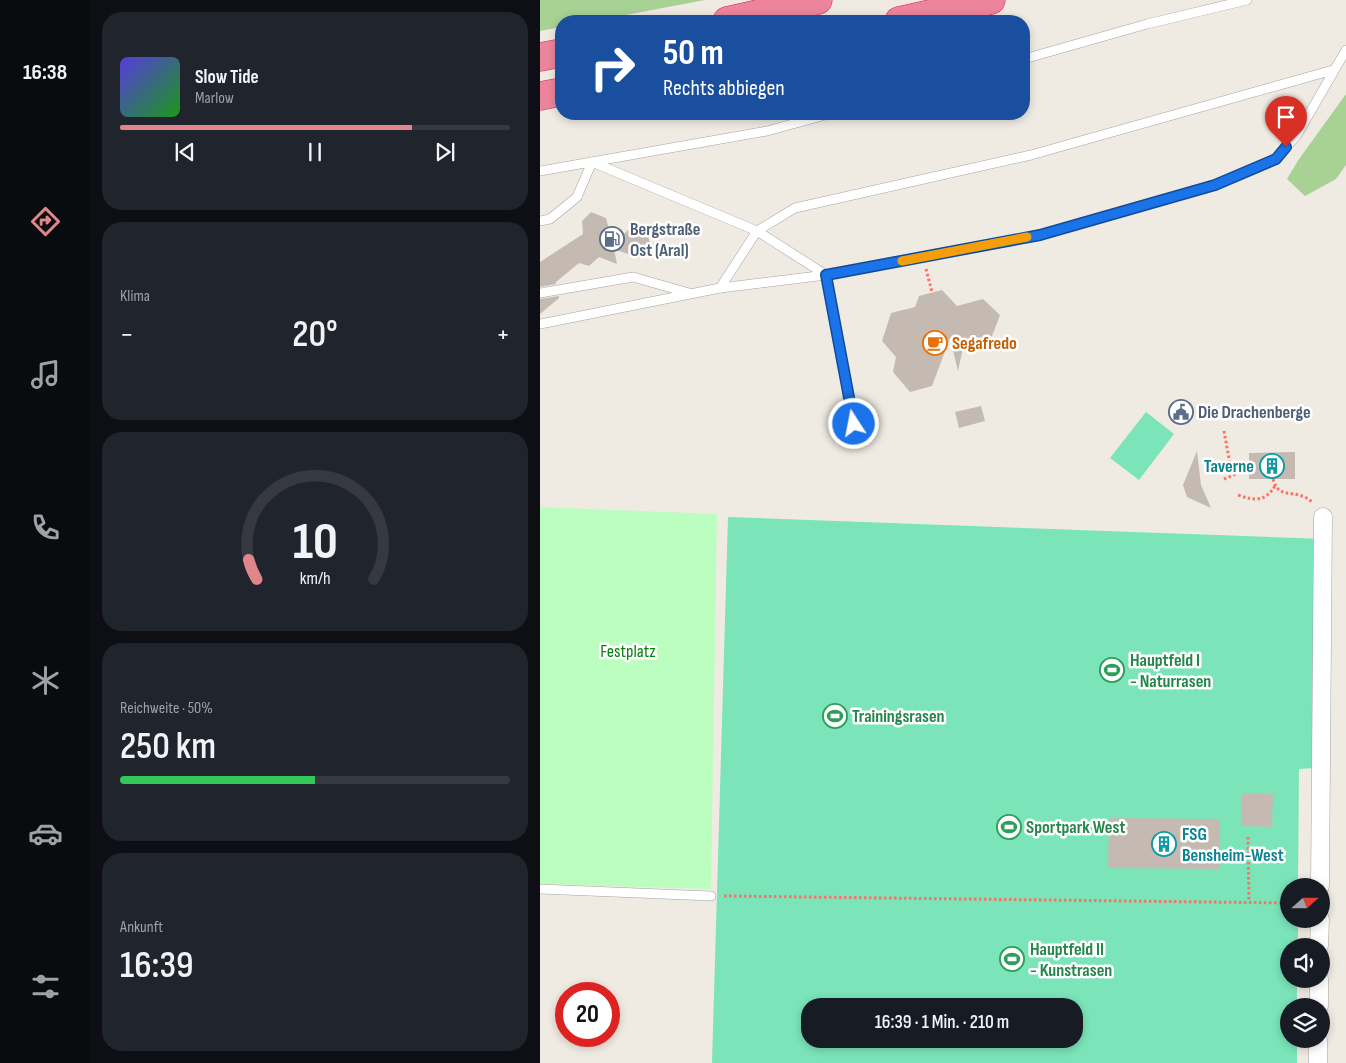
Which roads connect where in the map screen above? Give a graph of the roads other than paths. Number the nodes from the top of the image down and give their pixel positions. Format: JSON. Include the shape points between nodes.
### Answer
{"nodes":[{"id":1,"x":818,"y":0,"type":"edge"},
{"id":2,"x":991,"y":0,"type":"edge"},
{"id":3,"x":1246,"y":0,"type":"edge"},
{"id":4,"x":753,"y":15,"type":"edge"},
{"id":5,"x":925,"y":15,"type":"edge"},
{"id":6,"x":1346,"y":50,"type":"edge"},
{"id":7,"x":555,"y":54,"type":"edge"},
{"id":8,"x":540,"y":57,"type":"edge"},
{"id":9,"x":1030,"y":57,"type":"edge"},
{"id":10,"x":1333,"y":70,"type":"junction"},
{"id":11,"x":555,"y":93,"type":"edge"},
{"id":12,"x":540,"y":96,"type":"edge"},
{"id":13,"x":806,"y":120,"type":"edge"},
{"id":14,"x":592,"y":162,"type":"junction"},
{"id":15,"x":540,"y":171,"type":"edge"},
{"id":16,"x":540,"y":221,"type":"edge"},
{"id":17,"x":758,"y":231,"type":"junction"},
{"id":18,"x":826,"y":275,"type":"junction"},
{"id":19,"x":720,"y":288,"type":"junction"},
{"id":20,"x":540,"y":293,"type":"edge"},
{"id":21,"x":692,"y":294,"type":"junction"},
{"id":22,"x":540,"y":324,"type":"edge"},
{"id":23,"x":854,"y":424,"type":"dead end"},
{"id":24,"x":1319,"y":510,"type":"road end"},
{"id":25,"x":1320,"y":878,"type":"edge"},
{"id":26,"x":540,"y":889,"type":"edge"},
{"id":27,"x":710,"y":896,"type":"road end"},
{"id":28,"x":1318,"y":1048,"type":"edge"},
{"id":29,"x":1318,"y":1063,"type":"edge"}],
"edges":[{"from":1,"to":4,"type":"highway"},
{"from":2,"to":5,"type":"highway"},
{"from":3,"to":9,"type":"lane"},
{"from":6,"to":10,"type":"lane"},
{"from":7,"to":8,"type":"highway"},
{"from":10,"to":17,"type":"lane","via":[[1031,155],[795,208]]},
{"from":10,"to":18,"type":"lane","via":[[1297,135],[1276,159],[1215,185],[1040,235]]},
{"from":11,"to":12,"type":"highway"},
{"from":13,"to":14,"type":"lane","via":[[767,131]]},
{"from":14,"to":15,"type":"lane"},
{"from":14,"to":16,"type":"lane","via":[[577,197],[550,219]]},
{"from":14,"to":17,"type":"lane"},
{"from":17,"to":18,"type":"lane"},
{"from":17,"to":19,"type":"lane"},
{"from":18,"to":19,"type":"lane"},
{"from":18,"to":23,"type":"lane"},
{"from":19,"to":21,"type":"lane"},
{"from":20,"to":21,"type":"lane","via":[[633,277]]},
{"from":21,"to":22,"type":"lane"},
{"from":24,"to":25,"type":"street"},
{"from":26,"to":27,"type":"lane"},
{"from":28,"to":29,"type":"street"}]}
